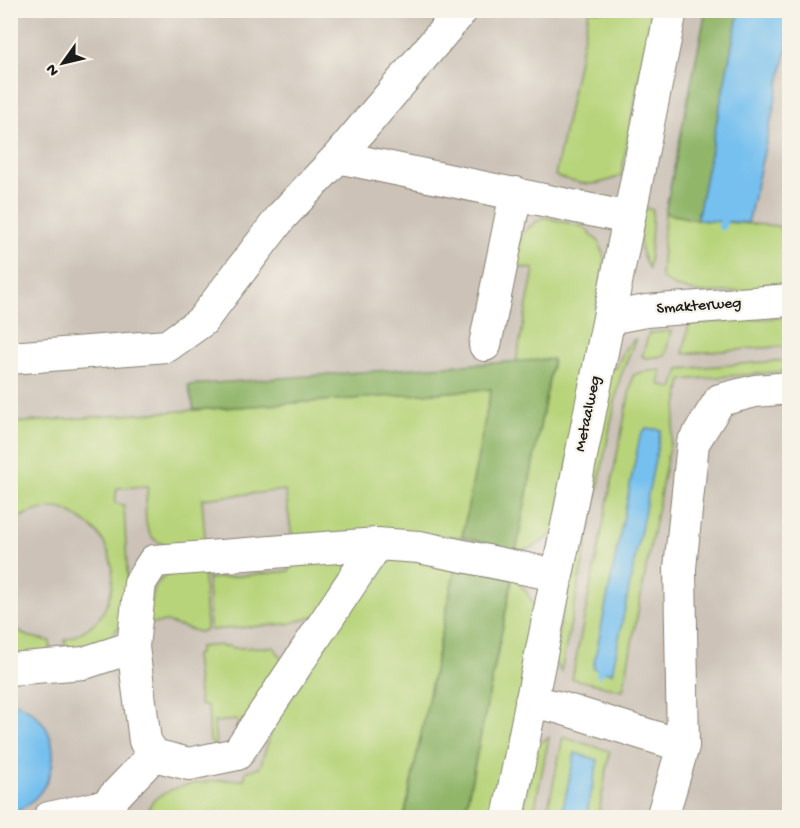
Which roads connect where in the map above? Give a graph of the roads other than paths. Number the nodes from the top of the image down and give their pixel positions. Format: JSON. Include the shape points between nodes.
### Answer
{"nodes":[{"id":1,"x":462,"y":10,"type":"edge"},
{"id":2,"x":671,"y":10,"type":"edge"},
{"id":3,"x":339,"y":157,"type":"junction"},
{"id":4,"x":516,"y":194,"type":"junction"},
{"id":5,"x":629,"y":218,"type":"junction"},
{"id":6,"x":789,"y":300,"type":"edge"},
{"id":7,"x":609,"y":318,"type":"junction"},
{"id":8,"x":485,"y":345,"type":"dead end"},
{"id":9,"x":10,"y":358,"type":"edge"},
{"id":10,"x":789,"y":388,"type":"edge"},
{"id":11,"x":377,"y":544,"type":"junction"},
{"id":12,"x":556,"y":575,"type":"junction"},
{"id":13,"x":133,"y":647,"type":"junction"},
{"id":14,"x":10,"y":669,"type":"edge"},
{"id":15,"x":531,"y":701,"type":"junction"},
{"id":16,"x":683,"y":746,"type":"junction"},
{"id":17,"x":154,"y":755,"type":"junction"},
{"id":18,"x":49,"y":818,"type":"edge"},
{"id":19,"x":508,"y":818,"type":"edge"},
{"id":20,"x":662,"y":818,"type":"edge"}],
"edges":[{"from":1,"to":3,"type":"street"},
{"from":2,"to":5,"type":"street","name":"Metaalweg"},
{"from":3,"to":4,"type":"street"},
{"from":3,"to":9,"type":"street","via":[[282,216],[202,321],[167,346]]},
{"from":4,"to":5,"type":"street"},
{"from":4,"to":8,"type":"street"},
{"from":5,"to":7,"type":"street","name":"Metaalweg"},
{"from":6,"to":7,"type":"street","name":"Smakterweg","via":[[646,311]]},
{"from":7,"to":12,"type":"street","name":"Metaalweg"},
{"from":10,"to":16,"type":"street","via":[[720,400],[693,443],[680,568]]},
{"from":11,"to":12,"type":"street","via":[[419,547]]},
{"from":11,"to":13,"type":"street","via":[[154,561],[140,582]]},
{"from":11,"to":17,"type":"street","via":[[237,754],[189,764]]},
{"from":12,"to":15,"type":"street","name":"Metaalweg"},
{"from":13,"to":14,"type":"street","via":[[84,663]]},
{"from":13,"to":17,"type":"street","via":[[145,741]]},
{"from":15,"to":16,"type":"street"},
{"from":15,"to":19,"type":"street","name":"Metaalweg"},
{"from":16,"to":20,"type":"street"},
{"from":17,"to":18,"type":"street","via":[[105,807]]}]}
